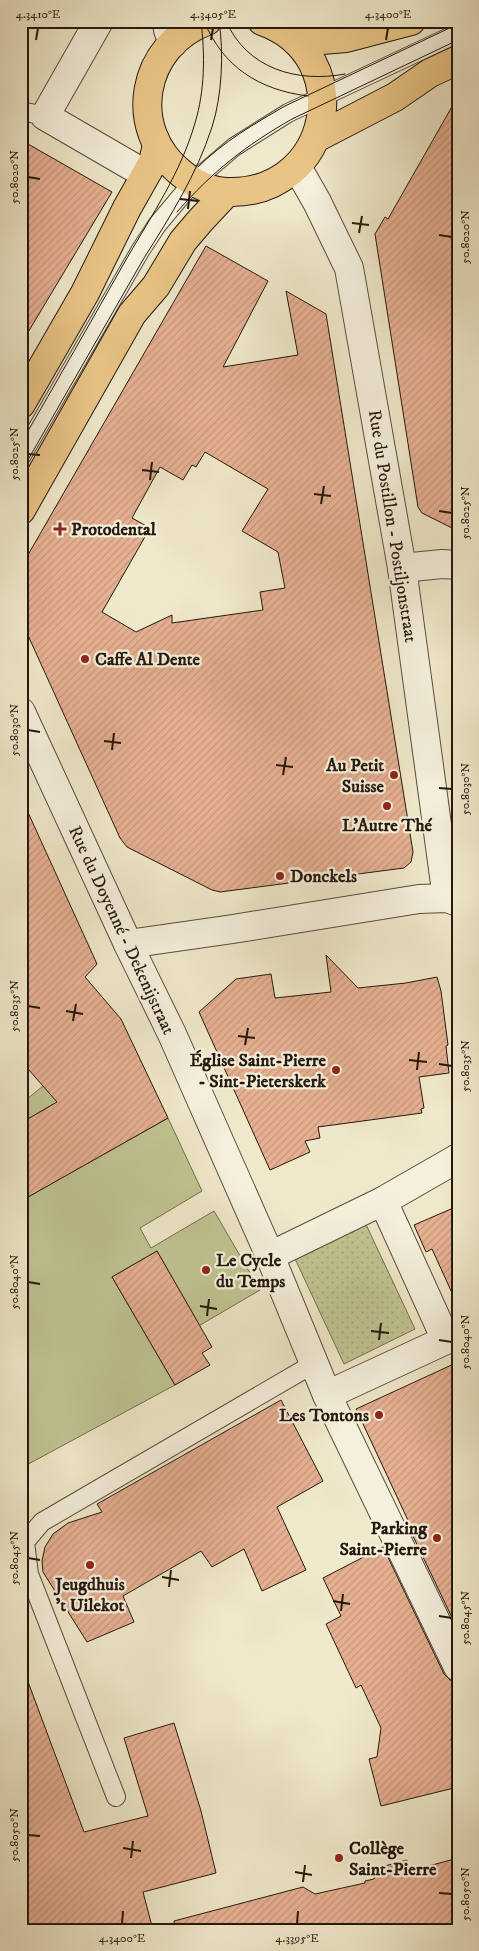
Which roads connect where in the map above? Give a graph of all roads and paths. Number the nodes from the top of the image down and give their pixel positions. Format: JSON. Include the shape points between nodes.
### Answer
{"nodes":[{"id":1,"x":100,"y":21,"type":"edge"},
{"id":2,"x":207,"y":21,"type":"edge"},
{"id":3,"x":262,"y":21,"type":"edge"},
{"id":4,"x":412,"y":21,"type":"edge"},
{"id":5,"x":170,"y":32,"type":"edge"},
{"id":6,"x":458,"y":33,"type":"edge"},
{"id":7,"x":297,"y":42,"type":"junction"},
{"id":8,"x":458,"y":60,"type":"edge"},
{"id":9,"x":322,"y":97,"type":"junction"},
{"id":10,"x":33,"y":114,"type":"edge"},
{"id":11,"x":316,"y":138,"type":"junction"},
{"id":12,"x":157,"y":145,"type":"junction"},
{"id":13,"x":297,"y":167,"type":"junction"},
{"id":14,"x":144,"y":174,"type":"junction"},
{"id":15,"x":193,"y":182,"type":"junction"},
{"id":16,"x":227,"y":192,"type":"junction"},
{"id":17,"x":21,"y":404,"type":"edge"},
{"id":18,"x":21,"y":457,"type":"edge"},
{"id":19,"x":21,"y":510,"type":"edge"},
{"id":20,"x":458,"y":565,"type":"edge"},
{"id":21,"x":402,"y":568,"type":"junction"},
{"id":22,"x":21,"y":712,"type":"edge"},
{"id":23,"x":452,"y":900,"type":"edge"},
{"id":24,"x":128,"y":944,"type":"junction"},
{"id":25,"x":458,"y":1158,"type":"edge"},
{"id":26,"x":383,"y":1201,"type":"junction"},
{"id":27,"x":270,"y":1256,"type":"junction"},
{"id":28,"x":314,"y":1364,"type":"junction"},
{"id":29,"x":327,"y":1394,"type":"junction"},
{"id":30,"x":458,"y":1667,"type":"edge"},
{"id":31,"x":116,"y":1797,"type":"dead end"}],
"edges":[{"from":1,"to":10,"type":"street"},
{"from":2,"to":5,"type":"main road"},
{"from":3,"to":7,"type":"main road"},
{"from":4,"to":7,"type":"main road","via":[[346,38]]},
{"from":5,"to":12,"type":"main road","via":[[148,93],[148,116]]},
{"from":6,"to":9,"type":"lane"},
{"from":7,"to":9,"type":"main road","via":[[315,68]]},
{"from":8,"to":11,"type":"main road"},
{"from":9,"to":11,"type":"main road","via":[[322,116]]},
{"from":9,"to":15,"type":"lane","via":[[261,128],[228,151]]},
{"from":10,"to":14,"type":"street"},
{"from":11,"to":13,"type":"main road"},
{"from":12,"to":14,"type":"main road","via":[[153,162]]},
{"from":12,"to":15,"type":"main road","via":[[170,164]]},
{"from":13,"to":16,"type":"main road","via":[[270,185],[249,191]]},
{"from":13,"to":21,"type":"street","name":"Rue du Postillon - Postiljonstraat","via":[[349,268]]},
{"from":14,"to":17,"type":"main road","via":[[85,293]]},
{"from":15,"to":16,"type":"main road"},
{"from":15,"to":18,"type":"lane","via":[[140,251]]},
{"from":16,"to":19,"type":"main road","via":[[183,241],[156,286],[132,314]]},
{"from":20,"to":21,"type":"street"},
{"from":21,"to":23,"type":"street","name":"Rue du Postillon - Postiljonstraat"},
{"from":22,"to":24,"type":"street","name":"Rue du Doyenné - Dekenijstraat"},
{"from":23,"to":24,"type":"street","via":[[419,899]]},
{"from":24,"to":27,"type":"street","name":"Rue du Doyenné - Dekenijstraat","via":[[172,1034]]},
{"from":25,"to":26,"type":"street"},
{"from":26,"to":27,"type":"street"},
{"from":26,"to":29,"type":"street","via":[[446,1340]]},
{"from":27,"to":28,"type":"street","name":"Rue du Doyenné - Dekenijstraat"},
{"from":28,"to":29,"type":"street","name":"Rue du Doyenné - Dekenijstraat"},
{"from":28,"to":31,"type":"lane","via":[[42,1522],[25,1542],[29,1574]]},
{"from":29,"to":30,"type":"street","name":"Rue du Doyenné - Dekenijstraat"}]}
